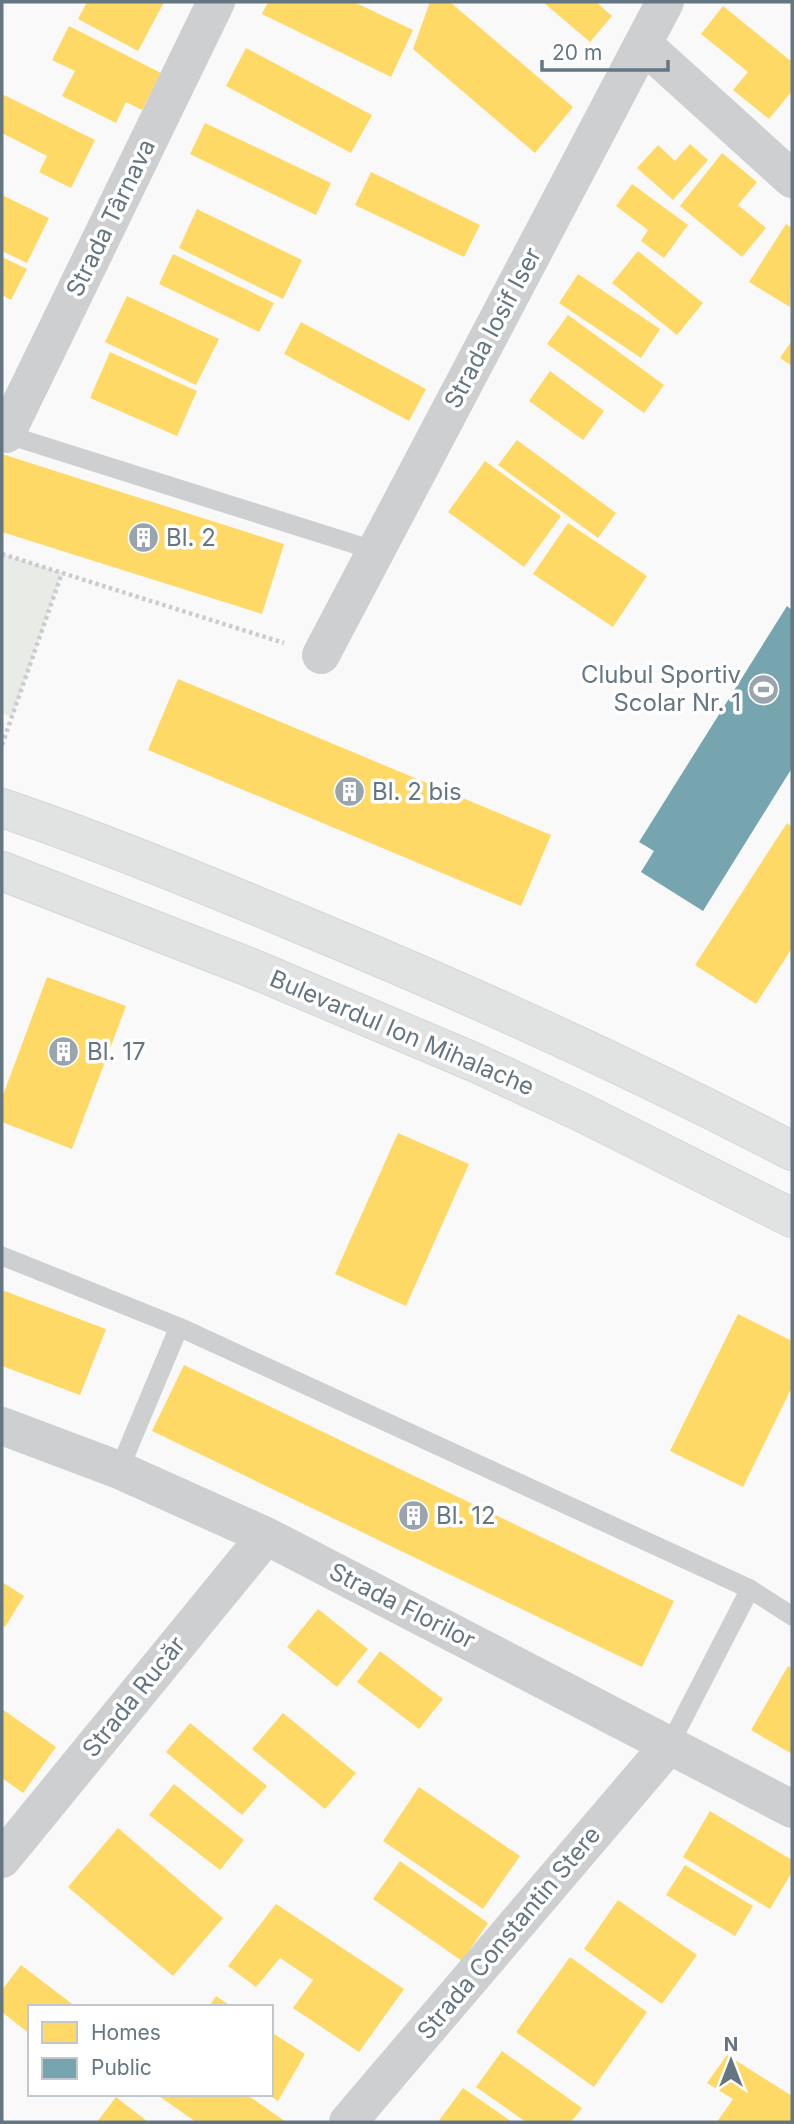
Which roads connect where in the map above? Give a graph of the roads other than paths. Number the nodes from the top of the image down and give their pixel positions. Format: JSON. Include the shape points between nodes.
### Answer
{"nodes":[{"id":1,"x":216,"y":2,"type":"edge"},
{"id":2,"x":665,"y":2,"type":"edge"},
{"id":3,"x":643,"y":44,"type":"junction"},
{"id":4,"x":792,"y":179,"type":"edge"},
{"id":5,"x":4,"y":434,"type":"edge"},
{"id":6,"x":376,"y":551,"type":"junction"},
{"id":7,"x":321,"y":655,"type":"road end"},
{"id":8,"x":2,"y":808,"type":"edge"},
{"id":9,"x":2,"y":871,"type":"edge"},
{"id":10,"x":792,"y":1151,"type":"edge"},
{"id":11,"x":792,"y":1217,"type":"edge"},
{"id":12,"x":2,"y":1256,"type":"edge"},
{"id":13,"x":179,"y":1328,"type":"junction"},
{"id":14,"x":2,"y":1426,"type":"edge"},
{"id":15,"x":119,"y":1471,"type":"junction"},
{"id":16,"x":266,"y":1536,"type":"junction"},
{"id":17,"x":750,"y":1590,"type":"junction"},
{"id":18,"x":792,"y":1616,"type":"edge"},
{"id":19,"x":670,"y":1744,"type":"junction"},
{"id":20,"x":792,"y":1809,"type":"edge"},
{"id":21,"x":2,"y":1859,"type":"edge"},
{"id":22,"x":348,"y":2122,"type":"edge"}],
"edges":[{"from":1,"to":5,"type":"street","name":"Strada Târnava"},
{"from":2,"to":3,"type":"street","name":"Strada Iosif Iser"},
{"from":3,"to":4,"type":"street"},
{"from":3,"to":6,"type":"street","name":"Strada Iosif Iser"},
{"from":5,"to":6,"type":"lane"},
{"from":6,"to":7,"type":"street","name":"Strada Iosif Iser"},
{"from":8,"to":10,"type":"main road","via":[[183,875],[402,966],[655,1082]]},
{"from":9,"to":11,"type":"main road","name":"Bulevardul Ion Mihalache","via":[[236,962],[476,1063]]},
{"from":12,"to":13,"type":"lane"},
{"from":13,"to":15,"type":"lane"},
{"from":13,"to":17,"type":"lane"},
{"from":14,"to":15,"type":"street","name":"Strada Florilor"},
{"from":15,"to":16,"type":"street","name":"Strada Florilor"},
{"from":16,"to":19,"type":"street","name":"Strada Florilor"},
{"from":16,"to":21,"type":"street","name":"Strada Rucăr"},
{"from":17,"to":18,"type":"lane"},
{"from":17,"to":19,"type":"lane"},
{"from":19,"to":20,"type":"street","name":"Strada Florilor"},
{"from":19,"to":22,"type":"street","name":"Strada Constantin Stere"}]}
